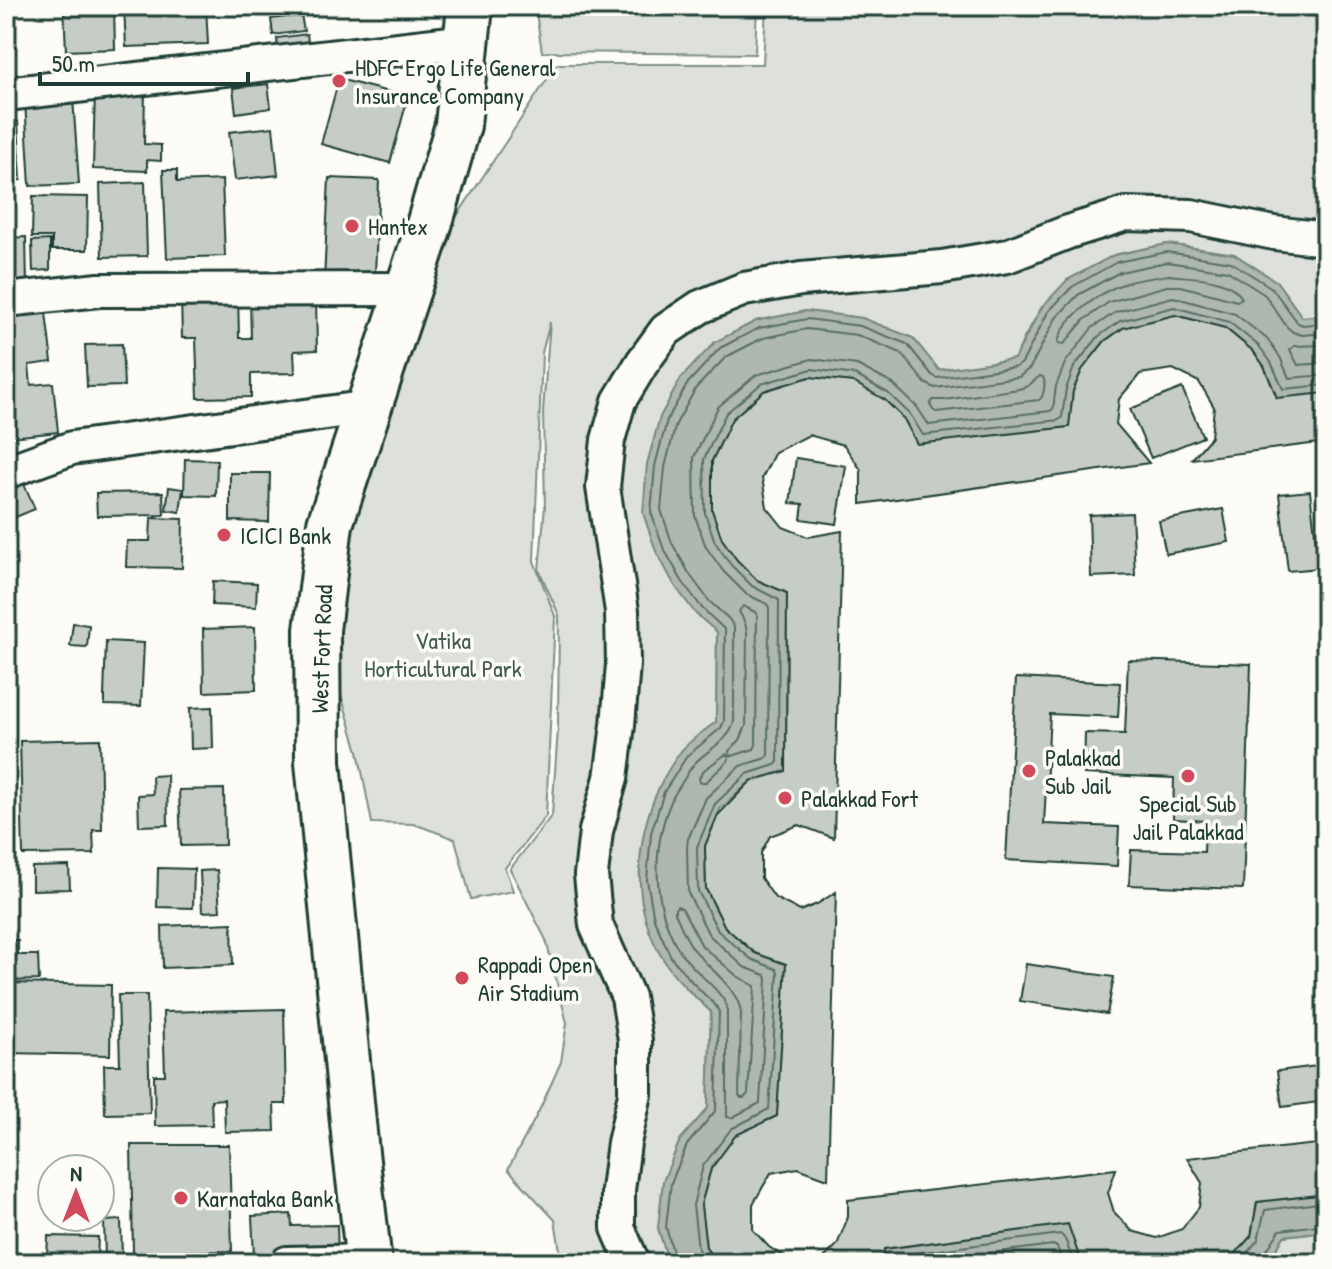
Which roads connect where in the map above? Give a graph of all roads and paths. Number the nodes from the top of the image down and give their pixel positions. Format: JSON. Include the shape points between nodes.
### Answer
{"nodes":[{"id":1,"x":463,"y":19,"type":"edge"},
{"id":2,"x":6,"y":94,"type":"edge"},
{"id":3,"x":1326,"y":239,"type":"edge"},
{"id":4,"x":408,"y":289,"type":"junction"},
{"id":5,"x":6,"y":300,"type":"edge"},
{"id":6,"x":370,"y":407,"type":"junction"},
{"id":7,"x":6,"y":472,"type":"edge"},
{"id":8,"x":369,"y":1262,"type":"edge"},
{"id":9,"x":287,"y":1263,"type":"edge"},
{"id":10,"x":633,"y":1263,"type":"edge"}],
"edges":[{"from":1,"to":2,"type":"street","via":[[310,59]]},
{"from":1,"to":4,"type":"main road","name":"West Fort Road","via":[[458,125]]},
{"from":3,"to":10,"type":"street","via":[[1191,216],[1126,214],[1007,256],[744,289],[700,307],[666,330],[642,363],[619,401],[603,487],[622,611],[623,664],[613,764],[591,875],[596,925],[628,997],[635,1040],[635,1094],[618,1190],[618,1228]]},
{"from":4,"to":5,"type":"street","via":[[99,290]]},
{"from":4,"to":6,"type":"main road","name":"West Fort Road"},
{"from":6,"to":7,"type":"street","via":[[72,448]]},
{"from":6,"to":8,"type":"main road","name":"West Fort Road","via":[[330,524],[317,630],[318,762]]},
{"from":8,"to":9,"type":"street"}]}
